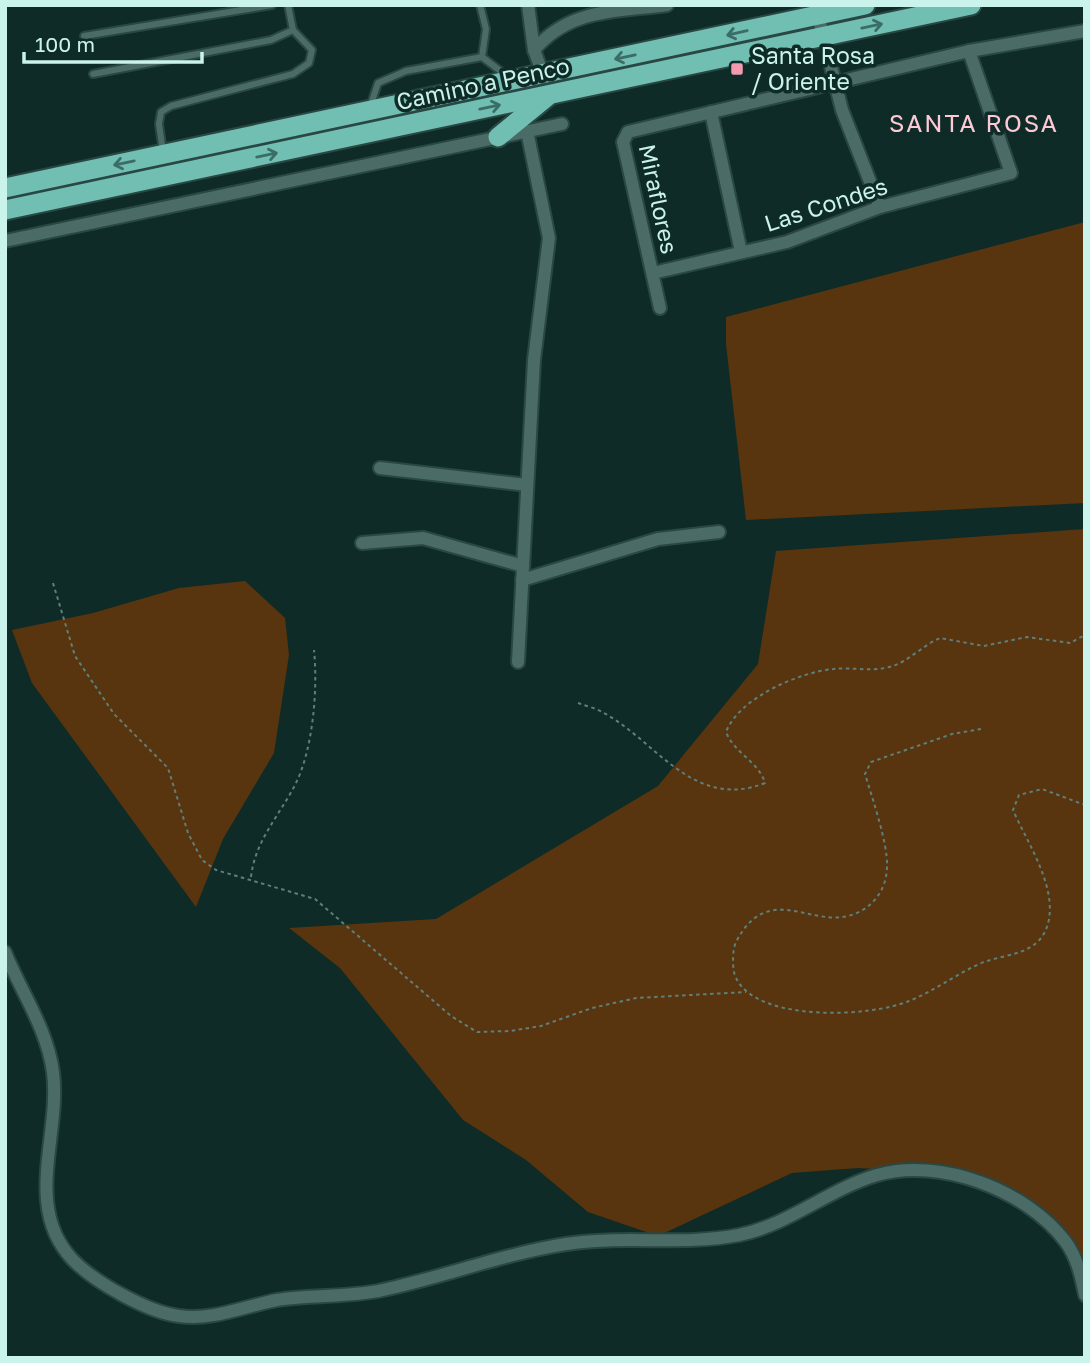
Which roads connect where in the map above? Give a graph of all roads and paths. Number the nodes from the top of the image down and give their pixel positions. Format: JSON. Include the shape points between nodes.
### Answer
{"nodes":[{"id":1,"x":272,"y":5,"type":"edge"},
{"id":2,"x":288,"y":5,"type":"edge"},
{"id":3,"x":480,"y":5,"type":"edge"},
{"id":4,"x":528,"y":5,"type":"edge"},
{"id":5,"x":667,"y":5,"type":"edge"},
{"id":6,"x":864,"y":5,"type":"edge"},
{"id":7,"x":971,"y":5,"type":"edge"},
{"id":8,"x":818,"y":15,"type":"junction"},
{"id":9,"x":292,"y":30,"type":"junction"},
{"id":10,"x":1085,"y":31,"type":"edge"},
{"id":11,"x":84,"y":36,"type":"dead end"},
{"id":12,"x":822,"y":36,"type":"junction"},
{"id":13,"x":534,"y":50,"type":"junction"},
{"id":14,"x":969,"y":51,"type":"junction"},
{"id":15,"x":481,"y":57,"type":"junction"},
{"id":16,"x":93,"y":74,"type":"dead end"},
{"id":17,"x":543,"y":74,"type":"junction"},
{"id":18,"x":513,"y":80,"type":"junction"},
{"id":19,"x":834,"y":84,"type":"junction"},
{"id":20,"x":551,"y":94,"type":"junction"},
{"id":21,"x":368,"y":112,"type":"junction"},
{"id":22,"x":711,"y":113,"type":"junction"},
{"id":23,"x":562,"y":124,"type":"dead end"},
{"id":24,"x":527,"y":131,"type":"junction"},
{"id":25,"x":498,"y":137,"type":"junction"},
{"id":26,"x":163,"y":155,"type":"junction"},
{"id":27,"x":5,"y":188,"type":"edge"},
{"id":28,"x":880,"y":207,"type":"junction"},
{"id":29,"x":5,"y":210,"type":"edge"},
{"id":30,"x":5,"y":242,"type":"edge"},
{"id":31,"x":741,"y":253,"type":"junction"},
{"id":32,"x":653,"y":273,"type":"junction"},
{"id":33,"x":660,"y":308,"type":"dead end"},
{"id":34,"x":380,"y":468,"type":"dead end"},
{"id":35,"x":527,"y":485,"type":"junction"},
{"id":36,"x":719,"y":531,"type":"dead end"},
{"id":37,"x":362,"y":543,"type":"dead end"},
{"id":38,"x":523,"y":566,"type":"junction"},
{"id":39,"x":522,"y":580,"type":"junction"},
{"id":40,"x":53,"y":583,"type":"dead end"},
{"id":41,"x":1085,"y":635,"type":"edge"},
{"id":42,"x":314,"y":650,"type":"dead end"},
{"id":43,"x":518,"y":662,"type":"dead end"},
{"id":44,"x":578,"y":703,"type":"dead end"},
{"id":45,"x":981,"y":729,"type":"dead end"},
{"id":46,"x":1085,"y":805,"type":"edge"},
{"id":47,"x":251,"y":878,"type":"junction"},
{"id":48,"x":5,"y":952,"type":"edge"},
{"id":49,"x":747,"y":992,"type":"junction"},
{"id":50,"x":1085,"y":1295,"type":"edge"}],
"edges":[{"from":1,"to":11,"type":"lane"},
{"from":2,"to":9,"type":"lane"},
{"from":3,"to":15,"type":"lane","via":[[486,29]]},
{"from":4,"to":13,"type":"street"},
{"from":5,"to":13,"type":"street","via":[[579,17],[556,28]]},
{"from":6,"to":8,"type":"highway","name":"Camino a Penco"},
{"from":12,"to":7,"type":"highway","name":"Camino a Penco","one_way":true},
{"from":8,"to":12,"type":"street"},
{"from":8,"to":17,"type":"highway","name":"Camino a Penco","one_way":true},
{"from":9,"to":16,"type":"lane","via":[[271,40]]},
{"from":9,"to":26,"type":"lane","via":[[312,50],[309,63],[293,74],[161,112]]},
{"from":10,"to":14,"type":"street"},
{"from":12,"to":19,"type":"street"},
{"from":12,"to":20,"type":"highway","name":"Camino a Penco"},
{"from":13,"to":17,"type":"street"},
{"from":14,"to":19,"type":"street"},
{"from":14,"to":28,"type":"street","name":"Las Condes","via":[[1011,173]]},
{"from":15,"to":18,"type":"lane"},
{"from":15,"to":21,"type":"lane","via":[[406,71],[379,83]]},
{"from":17,"to":18,"type":"highway","name":"Camino a Penco"},
{"from":18,"to":21,"type":"highway","name":"Camino a Penco"},
{"from":19,"to":22,"type":"street"},
{"from":19,"to":28,"type":"street"},
{"from":20,"to":25,"type":"highway"},
{"from":29,"to":20,"type":"highway","name":"Camino a Penco","one_way":true},
{"from":21,"to":26,"type":"highway","name":"Camino a Penco"},
{"from":22,"to":31,"type":"street"},
{"from":22,"to":32,"type":"street","name":"Miraflores","via":[[625,135]]},
{"from":23,"to":24,"type":"street"},
{"from":24,"to":25,"type":"street"},
{"from":24,"to":35,"type":"street","via":[[549,232],[534,360]]},
{"from":25,"to":30,"type":"street"},
{"from":26,"to":27,"type":"highway","name":"Camino a Penco","one_way":true},
{"from":28,"to":31,"type":"street","name":"Las Condes","via":[[787,242]]},
{"from":31,"to":32,"type":"street","name":"Las Condes"},
{"from":32,"to":33,"type":"street","name":"Miraflores"},
{"from":34,"to":35,"type":"street"},
{"from":35,"to":38,"type":"street"},
{"from":36,"to":39,"type":"street","via":[[658,539]]},
{"from":37,"to":38,"type":"street","via":[[423,538]]},
{"from":38,"to":39,"type":"street"},
{"from":39,"to":43,"type":"street"},
{"from":40,"to":47,"type":"path","via":[[75,656],[114,714],[168,768],[188,833],[202,860],[216,870]]},
{"from":41,"to":44,"type":"path","via":[[1070,643],[1027,637],[984,646],[940,638],[889,667],[834,668],[753,698],[732,718],[726,732],[731,745],[763,775],[765,783],[749,789],[699,783],[604,713]]},
{"from":42,"to":47,"type":"path","via":[[315,688],[306,759],[254,853]]},
{"from":45,"to":49,"type":"path","via":[[952,734],[871,762],[864,774],[888,864],[884,888],[873,904],[848,916],[794,908],[769,911],[743,928],[733,947],[734,967],[735,978]]},
{"from":46,"to":49,"type":"path","via":[[1042,789],[1018,795],[1013,810],[1046,883],[1049,919],[1040,943],[1018,955],[981,964],[908,1002],[867,1013],[771,1006]]},
{"from":47,"to":49,"type":"path","via":[[315,900],[477,1032],[541,1026],[636,998]]},
{"from":48,"to":50,"type":"street","via":[[44,1036],[53,1071],[45,1198],[56,1237],[85,1271],[168,1315],[209,1316],[280,1300],[368,1292],[575,1242],[734,1236],[779,1222],[865,1179],[912,1170],[971,1181],[1028,1208],[1070,1249]]}]}
